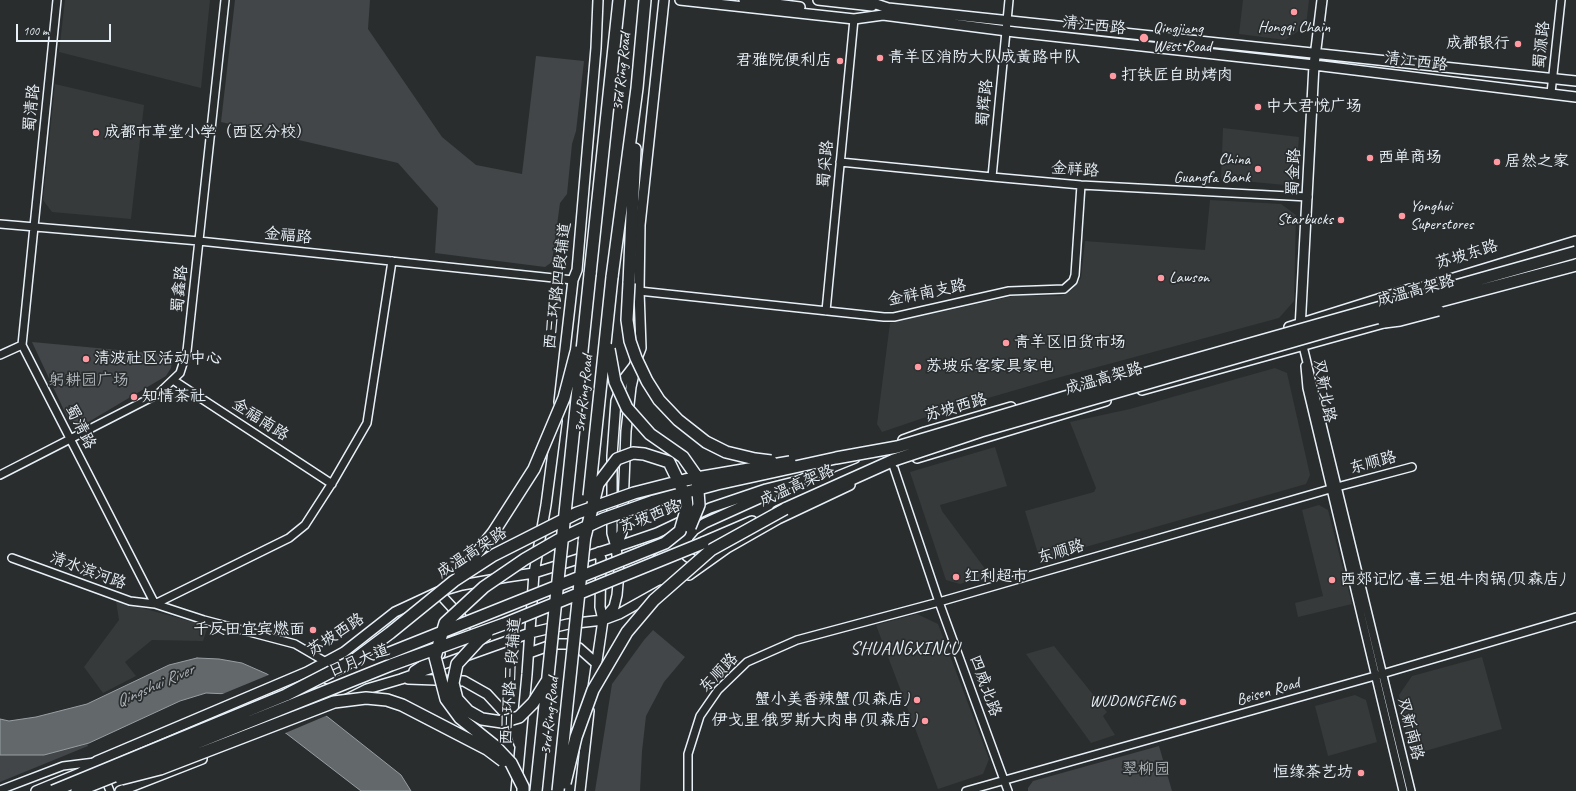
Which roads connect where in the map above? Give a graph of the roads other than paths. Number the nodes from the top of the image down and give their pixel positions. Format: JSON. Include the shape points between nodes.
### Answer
{"nodes":[{"id":1,"x":57,"y":0,"type":"edge"},
{"id":2,"x":225,"y":0,"type":"edge"},
{"id":3,"x":598,"y":0,"type":"edge"},
{"id":4,"x":619,"y":0,"type":"edge"},
{"id":5,"x":645,"y":0,"type":"edge"},
{"id":6,"x":664,"y":0,"type":"edge"},
{"id":7,"x":680,"y":0,"type":"edge"},
{"id":8,"x":744,"y":0,"type":"edge"},
{"id":9,"x":818,"y":0,"type":"edge"},
{"id":10,"x":1009,"y":0,"type":"edge"},
{"id":11,"x":1322,"y":0,"type":"edge"},
{"id":12,"x":1561,"y":0,"type":"edge"},
{"id":13,"x":858,"y":9,"type":"edge"},
{"id":14,"x":886,"y":12,"type":"junction"},
{"id":15,"x":1007,"y":20,"type":"junction"},
{"id":16,"x":1006,"y":30,"type":"junction"},
{"id":17,"x":1316,"y":52,"type":"junction"},
{"id":18,"x":1314,"y":65,"type":"junction"},
{"id":19,"x":1553,"y":78,"type":"junction"},
{"id":20,"x":1576,"y":81,"type":"edge"},
{"id":21,"x":636,"y":88,"type":"junction"},
{"id":22,"x":1551,"y":93,"type":"junction"},
{"id":23,"x":1576,"y":97,"type":"edge"},
{"id":24,"x":840,"y":162,"type":"junction"},
{"id":25,"x":992,"y":178,"type":"junction"},
{"id":26,"x":1081,"y":185,"type":"junction"},
{"id":27,"x":1308,"y":197,"type":"junction"},
{"id":28,"x":0,"y":224,"type":"edge"},
{"id":29,"x":34,"y":227,"type":"junction"},
{"id":30,"x":1576,"y":238,"type":"edge"},
{"id":31,"x":199,"y":242,"type":"junction"},
{"id":32,"x":1576,"y":242,"type":"edge"},
{"id":33,"x":1576,"y":252,"type":"edge"},
{"id":34,"x":392,"y":260,"type":"junction"},
{"id":35,"x":1576,"y":264,"type":"edge"},
{"id":36,"x":1576,"y":268,"type":"edge"},
{"id":37,"x":1576,"y":272,"type":"edge"},
{"id":38,"x":573,"y":280,"type":"junction"},
{"id":39,"x":639,"y":291,"type":"junction"},
{"id":40,"x":826,"y":311,"type":"junction"},
{"id":41,"x":1366,"y":312,"type":"junction"},
{"id":42,"x":585,"y":323,"type":"junction"},
{"id":43,"x":1300,"y":324,"type":"junction"},
{"id":44,"x":1346,"y":326,"type":"junction"},
{"id":45,"x":607,"y":335,"type":"junction"},
{"id":46,"x":22,"y":345,"type":"junction"},
{"id":47,"x":1303,"y":346,"type":"junction"},
{"id":48,"x":639,"y":354,"type":"junction"},
{"id":49,"x":0,"y":355,"type":"edge"},
{"id":50,"x":173,"y":380,"type":"junction"},
{"id":51,"x":70,"y":439,"type":"junction"},
{"id":52,"x":836,"y":458,"type":"junction"},
{"id":53,"x":788,"y":462,"type":"junction"},
{"id":54,"x":893,"y":465,"type":"junction"},
{"id":55,"x":1412,"y":467,"type":"dead end"},
{"id":56,"x":0,"y":475,"type":"edge"},
{"id":57,"x":798,"y":481,"type":"junction"},
{"id":58,"x":332,"y":484,"type":"junction"},
{"id":59,"x":1334,"y":488,"type":"junction"},
{"id":60,"x":785,"y":509,"type":"junction"},
{"id":61,"x":584,"y":541,"type":"junction"},
{"id":62,"x":616,"y":547,"type":"junction"},
{"id":63,"x":599,"y":552,"type":"junction"},
{"id":64,"x":12,"y":558,"type":"dead end"},
{"id":65,"x":654,"y":563,"type":"junction"},
{"id":66,"x":707,"y":563,"type":"junction"},
{"id":67,"x":534,"y":573,"type":"junction"},
{"id":68,"x":454,"y":581,"type":"junction"},
{"id":69,"x":438,"y":592,"type":"junction"},
{"id":70,"x":939,"y":602,"type":"junction"},
{"id":71,"x":155,"y":604,"type":"junction"},
{"id":72,"x":1576,"y":618,"type":"edge"},
{"id":73,"x":603,"y":620,"type":"junction"},
{"id":74,"x":504,"y":624,"type":"junction"},
{"id":75,"x":530,"y":633,"type":"junction"},
{"id":76,"x":529,"y":653,"type":"junction"},
{"id":77,"x":326,"y":662,"type":"junction"},
{"id":78,"x":597,"y":664,"type":"junction"},
{"id":79,"x":1379,"y":675,"type":"junction"},
{"id":80,"x":549,"y":678,"type":"junction"},
{"id":81,"x":401,"y":679,"type":"junction"},
{"id":82,"x":286,"y":695,"type":"junction"},
{"id":83,"x":521,"y":750,"type":"junction"},
{"id":84,"x":98,"y":761,"type":"junction"},
{"id":85,"x":1005,"y":781,"type":"junction"},
{"id":86,"x":81,"y":789,"type":"edge"},
{"id":87,"x":520,"y":789,"type":"edge"},
{"id":88,"x":0,"y":790,"type":"edge"},
{"id":89,"x":36,"y":791,"type":"edge"},
{"id":90,"x":52,"y":791,"type":"edge"},
{"id":91,"x":110,"y":791,"type":"edge"},
{"id":92,"x":120,"y":791,"type":"edge"},
{"id":93,"x":536,"y":791,"type":"edge"},
{"id":94,"x":558,"y":791,"type":"edge"},
{"id":95,"x":563,"y":791,"type":"edge"},
{"id":96,"x":580,"y":791,"type":"edge"},
{"id":97,"x":688,"y":791,"type":"edge"},
{"id":98,"x":966,"y":791,"type":"edge"},
{"id":99,"x":1008,"y":791,"type":"edge"},
{"id":100,"x":1403,"y":791,"type":"edge"},
{"id":101,"x":1411,"y":791,"type":"edge"}],
"edges":[{"from":1,"to":29,"type":"street","name":"蜀清路"},
{"from":2,"to":31,"type":"street","name":"蜀鑫路"},
{"from":3,"to":38,"type":"main road","name":"西三环路四段辅道","via":[[577,262]]},
{"from":4,"to":42,"type":"highway","name":"3rd Ring Road","bridge":true},
{"from":5,"to":21,"type":"highway","name":"3rd Ring Road"},
{"from":6,"to":39,"type":"main road","via":[[640,225]]},
{"from":7,"to":13,"type":"main road","name":"清江西路"},
{"from":8,"to":13,"type":"main road"},
{"from":9,"to":13,"type":"main road"},
{"from":10,"to":15,"type":"street","name":"蜀辉路"},
{"from":11,"to":17,"type":"main road","name":"蜀金路"},
{"from":12,"to":19,"type":"street","name":"蜀源路"},
{"from":13,"to":14,"type":"main road"},
{"from":13,"to":14,"type":"main road","name":"清江西路"},
{"from":13,"to":24,"type":"street","name":"蜀采路"},
{"from":14,"to":15,"type":"main road","name":"清江西路"},
{"from":14,"to":16,"type":"main road","name":"清江西路"},
{"from":15,"to":16,"type":"street","name":"蜀辉路"},
{"from":15,"to":17,"type":"main road","name":"清江西路"},
{"from":16,"to":18,"type":"main road","name":"清江西路"},
{"from":16,"to":25,"type":"street","name":"蜀辉路"},
{"from":17,"to":18,"type":"main road","name":"蜀金路"},
{"from":17,"to":19,"type":"main road","name":"清江西路"},
{"from":18,"to":22,"type":"main road","name":"清江西路"},
{"from":18,"to":27,"type":"main road","name":"蜀金路"},
{"from":19,"to":20,"type":"main road","name":"清江西路"},
{"from":19,"to":22,"type":"street","name":"蜀源路"},
{"from":21,"to":45,"type":"highway","name":"3rd Ring Road","bridge":true},
{"from":21,"to":53,"type":"highway","bridge":true,"via":[[627,320],[636,358],[646,381],[659,400],[700,438],[726,452],[755,459]]},
{"from":22,"to":23,"type":"main road","name":"清江西路"},
{"from":24,"to":25,"type":"street","name":"金祥路"},
{"from":24,"to":40,"type":"street","name":"蜀采路"},
{"from":25,"to":26,"type":"street","name":"金祥路"},
{"from":26,"to":27,"type":"street","name":"金祥路"},
{"from":26,"to":40,"type":"street","name":"金祥南支路","via":[[1075,275],[1073,281],[1064,289],[1009,291],[894,316]]},
{"from":27,"to":43,"type":"main road","name":"蜀金路"},
{"from":28,"to":29,"type":"street","name":"金福路"},
{"from":29,"to":31,"type":"street","name":"金福路"},
{"from":29,"to":46,"type":"street","name":"蜀清路"},
{"from":30,"to":43,"type":"main road","name":"苏坡东路","via":[[1492,262]]},
{"from":31,"to":34,"type":"street","name":"金福路"},
{"from":31,"to":50,"type":"street","name":"蜀鑫路","via":[[187,351],[180,373]]},
{"from":32,"to":41,"type":"highway","bridge":true,"via":[[1421,289]]},
{"from":33,"to":41,"type":"highway","name":"成温高架路","bridge":true},
{"from":34,"to":38,"type":"street","name":"金福路"},
{"from":34,"to":58,"type":"street","via":[[367,423]]},
{"from":35,"to":44,"type":"highway","name":"成温高架路","bridge":true},
{"from":36,"to":47,"type":"main road"},
{"from":37,"to":44,"type":"highway","bridge":true,"via":[[1400,320]]},
{"from":38,"to":67,"type":"main road","name":"西三环路四段辅道","via":[[552,464]]},
{"from":39,"to":40,"type":"street","name":"金祥南支路"},
{"from":39,"to":48,"type":"main road"},
{"from":41,"to":52,"type":"highway","name":"成温高架路","bridge":true,"via":[[1119,381],[897,447]]},
{"from":42,"to":68,"type":"highway","bridge":true,"via":[[564,398],[534,469],[493,533]]},
{"from":42,"to":80,"type":"highway","name":"3rd Ring Road","bridge":true},
{"from":43,"to":47,"type":"main road","name":"蜀金路"},
{"from":43,"to":57,"type":"main road","name":"苏坡西路","via":[[925,432]]},
{"from":44,"to":60,"type":"highway","name":"成温高架路","bridge":true,"via":[[981,431],[894,460]]},
{"from":45,"to":61,"type":"highway","name":"3rd Ring Road","bridge":true},
{"from":45,"to":65,"type":"highway","bridge":true,"via":[[615,382],[628,408],[650,434],[683,457],[698,477],[699,505],[685,538]]},
{"from":46,"to":49,"type":"street"},
{"from":46,"to":51,"type":"street","name":"蜀清路"},
{"from":47,"to":54,"type":"main road","via":[[1121,396]]},
{"from":47,"to":59,"type":"street","name":"双新北路"},
{"from":48,"to":62,"type":"main road","via":[[631,387],[626,431],[622,532]]},
{"from":48,"to":62,"type":"main road","via":[[624,379],[616,401],[612,456],[612,533]]},
{"from":50,"to":51,"type":"street","name":"蜀鑫路","via":[[158,394]]},
{"from":50,"to":58,"type":"street","name":"金福南路"},
{"from":51,"to":56,"type":"street","name":"蜀鑫路"},
{"from":51,"to":71,"type":"street","name":"蜀清路"},
{"from":52,"to":53,"type":"highway","name":"成温高架路","bridge":true},
{"from":52,"to":87,"type":"highway","bridge":true,"via":[[717,484],[654,501],[603,519],[525,559],[484,587],[445,623],[435,657],[446,699],[460,718],[496,746],[511,763]]},
{"from":53,"to":68,"type":"highway","name":"成温高架路","bridge":true,"via":[[685,480],[634,493],[577,513],[494,555]]},
{"from":54,"to":66,"type":"main road","via":[[778,519],[727,548]]},
{"from":54,"to":70,"type":"street","name":"四威北路"},
{"from":55,"to":59,"type":"street","name":"东顺路"},
{"from":57,"to":62,"type":"main road","name":"苏坡西路","via":[[710,508],[657,533]]},
{"from":57,"to":66,"type":"main road","via":[[694,530],[688,537],[685,550],[687,556],[694,561]]},
{"from":58,"to":71,"type":"street","via":[[305,525],[289,538]]},
{"from":59,"to":70,"type":"street","name":"东顺路"},
{"from":59,"to":79,"type":"street","name":"双新北路"},
{"from":60,"to":65,"type":"highway","name":"成温高架路","bridge":true},
{"from":60,"to":95,"type":"highway","bridge":true,"via":[[711,550],[654,600],[627,632],[593,690],[576,737]]},
{"from":61,"to":82,"type":"highway","bridge":true,"via":[[598,484],[617,459],[633,454],[644,454],[669,462],[686,497],[687,507],[680,530],[665,543]]},
{"from":61,"to":94,"type":"highway","name":"3rd Ring Road","bridge":true},
{"from":62,"to":63,"type":"main road","name":"苏坡西路"},
{"from":62,"to":73,"type":"main road","via":[[619,572],[617,595],[614,607]]},
{"from":63,"to":67,"type":"main road","name":"苏坡西路"},
{"from":63,"to":73,"type":"main road","via":[[600,607]]},
{"from":64,"to":71,"type":"street","name":"清水滨河路","via":[[130,601]]},
{"from":65,"to":74,"type":"highway","name":"日月大道","bridge":true},
{"from":66,"to":73,"type":"main road","via":[[619,614]]},
{"from":67,"to":69,"type":"main road","name":"苏坡西路","via":[[507,576]]},
{"from":67,"to":75,"type":"main road","name":"西三环路三段辅道"},
{"from":68,"to":82,"type":"highway","name":"成温高架路","bridge":true,"via":[[354,660]]},
{"from":69,"to":77,"type":"main road","name":"苏坡西路","via":[[395,612],[344,652]]},
{"from":69,"to":81,"type":"main road","via":[[460,617],[465,630],[450,647]]},
{"from":70,"to":85,"type":"street","name":"四威北路"},
{"from":70,"to":97,"type":"street","name":"东顺路","via":[[797,640],[747,662],[718,690],[700,716],[688,754]]},
{"from":71,"to":77,"type":"street","via":[[295,644]]},
{"from":72,"to":79,"type":"street","name":"Beisen Road"},
{"from":73,"to":75,"type":"main road","via":[[568,624]]},
{"from":73,"to":78,"type":"main road"},
{"from":74,"to":80,"type":"highway","bridge":true,"via":[[479,640],[457,664],[453,683],[457,699],[468,711],[482,719],[502,722],[519,717],[533,704]]},
{"from":74,"to":86,"type":"highway","name":"日月大道","bridge":true,"via":[[391,665]]},
{"from":75,"to":76,"type":"main road","name":"西三环路三段辅道"},
{"from":75,"to":81,"type":"main road"},
{"from":76,"to":78,"type":"main road","via":[[554,644],[567,644],[578,648]]},
{"from":76,"to":83,"type":"main road","name":"西三环路三段辅道"},
{"from":77,"to":84,"type":"main road","name":"苏坡西路"},
{"from":78,"to":96,"type":"main road"},
{"from":79,"to":85,"type":"street","name":"Beisen Road"},
{"from":79,"to":100,"type":"street"},
{"from":79,"to":101,"type":"street","name":"双新南路"},
{"from":80,"to":93,"type":"highway","name":"3rd Ring Road","bridge":true},
{"from":81,"to":83,"type":"main road","via":[[464,681],[486,694],[512,721]]},
{"from":81,"to":92,"type":"main road","via":[[367,689],[268,733]]},
{"from":82,"to":90,"type":"highway","bridge":true},
{"from":83,"to":87,"type":"main road","name":"西三环路三段辅道"},
{"from":84,"to":88,"type":"street","via":[[63,766]]},
{"from":84,"to":89,"type":"main road","name":"苏坡西路","via":[[80,773]]},
{"from":84,"to":91,"type":"street"},
{"from":85,"to":98,"type":"street","name":"Beisen Road"},
{"from":85,"to":99,"type":"street","name":"四威北路"},
{"from":86,"to":87,"type":"highway","bridge":true,"via":[[160,769],[334,702],[366,698],[402,704],[487,749],[503,760],[512,771]]}]}
